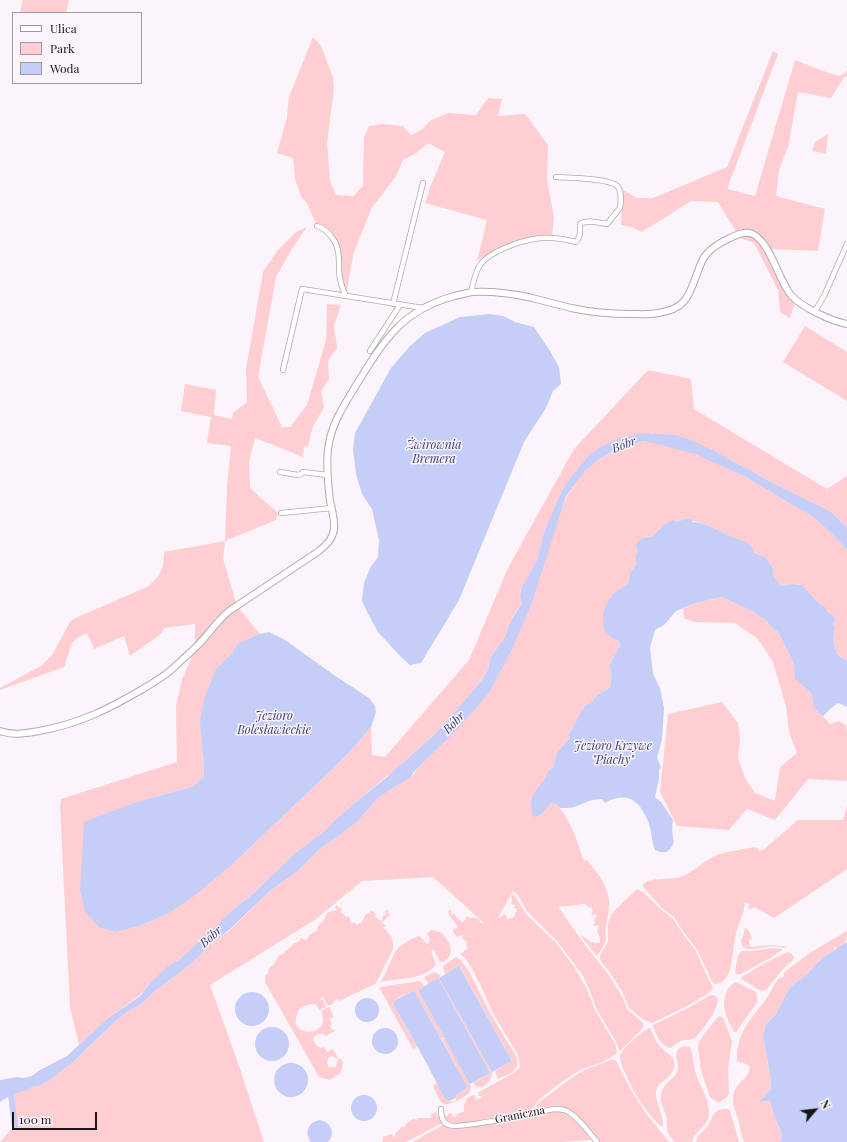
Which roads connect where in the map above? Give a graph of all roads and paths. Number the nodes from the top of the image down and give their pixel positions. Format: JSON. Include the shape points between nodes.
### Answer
{"nodes":[{"id":1,"x":556,"y":177,"type":"dead end"},
{"id":2,"x":423,"y":183,"type":"dead end"},
{"id":3,"x":317,"y":226,"type":"dead end"},
{"id":4,"x":847,"y":244,"type":"edge"},
{"id":5,"x":471,"y":292,"type":"junction"},
{"id":6,"x":346,"y":296,"type":"junction"},
{"id":7,"x":393,"y":304,"type":"junction"},
{"id":8,"x":400,"y":305,"type":"junction"},
{"id":9,"x":423,"y":308,"type":"junction"},
{"id":10,"x":815,"y":311,"type":"junction"},
{"id":11,"x":847,"y":324,"type":"edge"},
{"id":12,"x":370,"y":351,"type":"dead end"},
{"id":13,"x":283,"y":370,"type":"dead end"},
{"id":14,"x":280,"y":472,"type":"dead end"},
{"id":15,"x":327,"y":475,"type":"junction"},
{"id":16,"x":332,"y":508,"type":"junction"},
{"id":17,"x":281,"y":513,"type":"dead end"},
{"id":18,"x":0,"y":732,"type":"edge"},
{"id":19,"x":441,"y":1109,"type":"dead end"},
{"id":20,"x":597,"y":1142,"type":"edge"}],
"edges":[{"from":1,"to":5,"type":"street","via":[[586,178],[613,183],[620,192],[620,208],[607,224],[580,224],[580,235],[576,242],[543,238],[518,243],[491,255],[480,265]]},
{"from":2,"to":7,"type":"street"},
{"from":3,"to":6,"type":"street","via":[[327,233],[338,251],[339,276]]},
{"from":4,"to":10,"type":"street"},
{"from":5,"to":9,"type":"street"},
{"from":5,"to":10,"type":"street","via":[[515,294],[601,313],[661,313],[682,304],[707,253],[720,243],[745,233],[757,237],[766,248],[793,297]]},
{"from":6,"to":7,"type":"street"},
{"from":6,"to":13,"type":"street","via":[[302,289]]},
{"from":7,"to":8,"type":"street"},
{"from":8,"to":9,"type":"street"},
{"from":8,"to":12,"type":"street"},
{"from":9,"to":15,"type":"street","via":[[405,320],[384,343],[353,390],[329,441]]},
{"from":10,"to":11,"type":"street"},
{"from":14,"to":15,"type":"street"},
{"from":15,"to":16,"type":"street"},
{"from":16,"to":17,"type":"street"},
{"from":16,"to":18,"type":"street","via":[[335,528],[325,546],[223,616],[194,649],[160,678],[107,709],[79,721],[48,730],[14,734]]},
{"from":19,"to":20,"type":"street","name":"Graniczna","via":[[445,1123],[455,1127],[560,1109],[579,1121]]}]}
